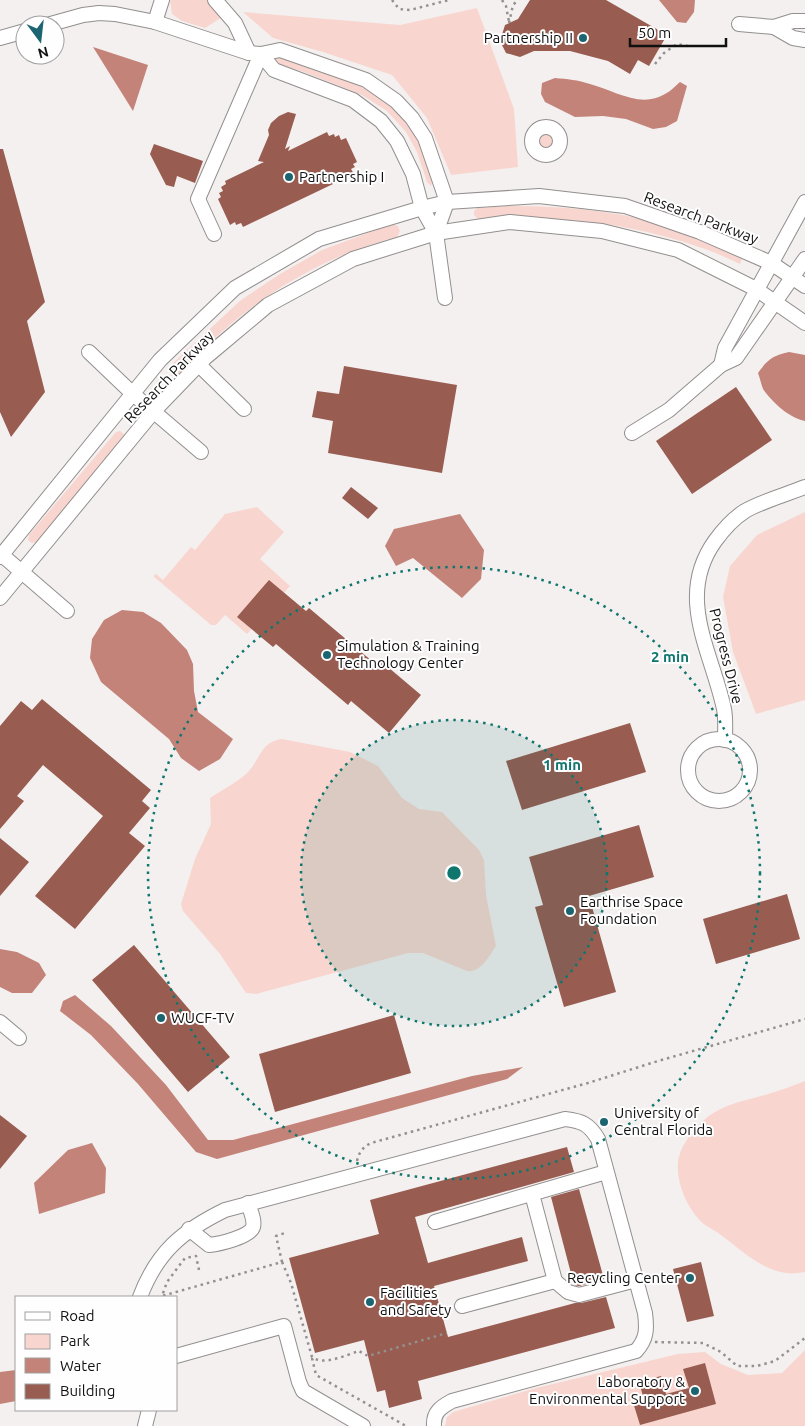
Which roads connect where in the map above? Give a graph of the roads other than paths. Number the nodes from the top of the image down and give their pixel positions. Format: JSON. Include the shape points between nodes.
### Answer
{"nodes":[{"id":1,"x":162,"y":0,"type":"edge"},
{"id":2,"x":216,"y":0,"type":"edge"},
{"id":3,"x":65,"y":20,"type":"edge"},
{"id":4,"x":155,"y":22,"type":"junction"},
{"id":5,"x":805,"y":22,"type":"edge"},
{"id":6,"x":739,"y":24,"type":"dead end"},
{"id":7,"x":774,"y":27,"type":"junction"},
{"id":8,"x":15,"y":34,"type":"edge"},
{"id":9,"x":0,"y":38,"type":"edge"},
{"id":10,"x":805,"y":40,"type":"edge"},
{"id":11,"x":255,"y":54,"type":"junction"},
{"id":12,"x":447,"y":202,"type":"junction"},
{"id":13,"x":805,"y":202,"type":"edge"},
{"id":14,"x":422,"y":208,"type":"junction"},
{"id":15,"x":436,"y":233,"type":"junction"},
{"id":16,"x":214,"y":234,"type":"dead end"},
{"id":17,"x":805,"y":259,"type":"edge"},
{"id":18,"x":771,"y":262,"type":"junction"},
{"id":19,"x":792,"y":277,"type":"junction"},
{"id":20,"x":805,"y":286,"type":"edge"},
{"id":21,"x":756,"y":289,"type":"junction"},
{"id":22,"x":445,"y":298,"type":"dead end"},
{"id":23,"x":776,"y":302,"type":"junction"},
{"id":24,"x":805,"y":323,"type":"edge"},
{"id":25,"x":89,"y":352,"type":"dead end"},
{"id":26,"x":199,"y":364,"type":"junction"},
{"id":27,"x":721,"y":365,"type":"junction"},
{"id":28,"x":133,"y":394,"type":"junction"},
{"id":29,"x":244,"y":409,"type":"dead end"},
{"id":30,"x":154,"y":412,"type":"junction"},
{"id":31,"x":632,"y":433,"type":"dead end"},
{"id":32,"x":200,"y":452,"type":"dead end"},
{"id":33,"x":805,"y":487,"type":"edge"},
{"id":34,"x":1,"y":556,"type":"edge"},
{"id":35,"x":22,"y":572,"type":"junction"},
{"id":36,"x":0,"y":598,"type":"edge"},
{"id":37,"x":67,"y":610,"type":"dead end"},
{"id":38,"x":725,"y":740,"type":"junction"},
{"id":39,"x":0,"y":1022,"type":"edge"},
{"id":40,"x":19,"y":1038,"type":"dead end"},
{"id":41,"x":606,"y":1172,"type":"junction"},
{"id":42,"x":532,"y":1194,"type":"junction"},
{"id":43,"x":248,"y":1203,"type":"junction"},
{"id":44,"x":435,"y":1222,"type":"dead end"},
{"id":45,"x":189,"y":1230,"type":"junction"},
{"id":46,"x":636,"y":1280,"type":"junction"},
{"id":47,"x":554,"y":1281,"type":"junction"},
{"id":48,"x":140,"y":1296,"type":"edge"},
{"id":49,"x":462,"y":1306,"type":"dead end"},
{"id":50,"x":178,"y":1355,"type":"edge"},
{"id":51,"x":149,"y":1411,"type":"edge"},
{"id":52,"x":145,"y":1426,"type":"edge"},
{"id":53,"x":363,"y":1426,"type":"edge"},
{"id":54,"x":434,"y":1426,"type":"edge"}],
"edges":[{"from":1,"to":4,"type":"street"},
{"from":2,"to":11,"type":"street"},
{"from":3,"to":4,"type":"street","via":[[99,13]]},
{"from":4,"to":11,"type":"street"},
{"from":5,"to":7,"type":"street","via":[[793,21]]},
{"from":6,"to":7,"type":"street"},
{"from":7,"to":10,"type":"street","via":[[793,38]]},
{"from":8,"to":9,"type":"street"},
{"from":11,"to":12,"type":"street","via":[[280,50],[366,80],[396,101],[425,138]]},
{"from":11,"to":14,"type":"street","via":[[274,70],[353,100],[381,121],[397,141],[413,174]]},
{"from":11,"to":16,"type":"street","via":[[198,199]]},
{"from":12,"to":14,"type":"street","name":"Research Parkway"},
{"from":12,"to":15,"type":"street"},
{"from":12,"to":18,"type":"street","name":"Research Parkway","via":[[539,196],[625,206],[700,232]]},
{"from":13,"to":18,"type":"street"},
{"from":14,"to":15,"type":"street"},
{"from":14,"to":28,"type":"street","name":"Research Parkway","via":[[319,238],[234,288],[160,360]]},
{"from":15,"to":21,"type":"street","name":"Research Parkway","via":[[510,222],[602,231],[678,250]]},
{"from":15,"to":22,"type":"street"},
{"from":15,"to":26,"type":"street","name":"Research Parkway","via":[[353,260],[268,305]]},
{"from":17,"to":19,"type":"street"},
{"from":18,"to":19,"type":"street","name":"Research Parkway"},
{"from":18,"to":21,"type":"street"},
{"from":19,"to":20,"type":"street","name":"Research Parkway"},
{"from":19,"to":23,"type":"street"},
{"from":21,"to":23,"type":"street","name":"Research Parkway"},
{"from":21,"to":27,"type":"street","via":[[725,348]]},
{"from":23,"to":24,"type":"street","name":"Research Parkway"},
{"from":23,"to":27,"type":"street","via":[[736,358]]},
{"from":25,"to":28,"type":"street"},
{"from":26,"to":29,"type":"street"},
{"from":26,"to":30,"type":"street","name":"Research Parkway"},
{"from":27,"to":31,"type":"street","via":[[669,410]]},
{"from":28,"to":30,"type":"street"},
{"from":28,"to":34,"type":"street","name":"Research Parkway"},
{"from":30,"to":32,"type":"street"},
{"from":30,"to":35,"type":"street","name":"Research Parkway"},
{"from":33,"to":38,"type":"street","name":"Progress Drive","via":[[744,511],[709,550],[699,576],[699,627],[724,710]]},
{"from":34,"to":35,"type":"street"},
{"from":35,"to":36,"type":"street","name":"Research Parkway"},
{"from":35,"to":37,"type":"street"},
{"from":38,"to":38,"type":"street","via":[[710,741],[697,748],[689,766],[692,785],[706,798],[723,801],[732,798],[747,784],[750,763],[738,745]]},
{"from":39,"to":40,"type":"street"},
{"from":41,"to":42,"type":"street"},
{"from":41,"to":43,"type":"street","via":[[598,1139],[592,1129],[579,1121],[565,1119]]},
{"from":41,"to":46,"type":"street"},
{"from":42,"to":44,"type":"street"},
{"from":42,"to":47,"type":"street"},
{"from":43,"to":45,"type":"street","via":[[225,1210]]},
{"from":43,"to":45,"type":"street","via":[[254,1221],[247,1234],[209,1245]]},
{"from":45,"to":48,"type":"street","via":[[161,1258],[147,1278]]},
{"from":46,"to":47,"type":"street","via":[[579,1295],[568,1292]]},
{"from":46,"to":54,"type":"street","via":[[647,1329],[636,1351],[452,1402],[439,1408],[433,1420]]},
{"from":47,"to":49,"type":"street"},
{"from":50,"to":53,"type":"street","via":[[284,1326],[303,1391]]},
{"from":51,"to":52,"type":"street"}]}
